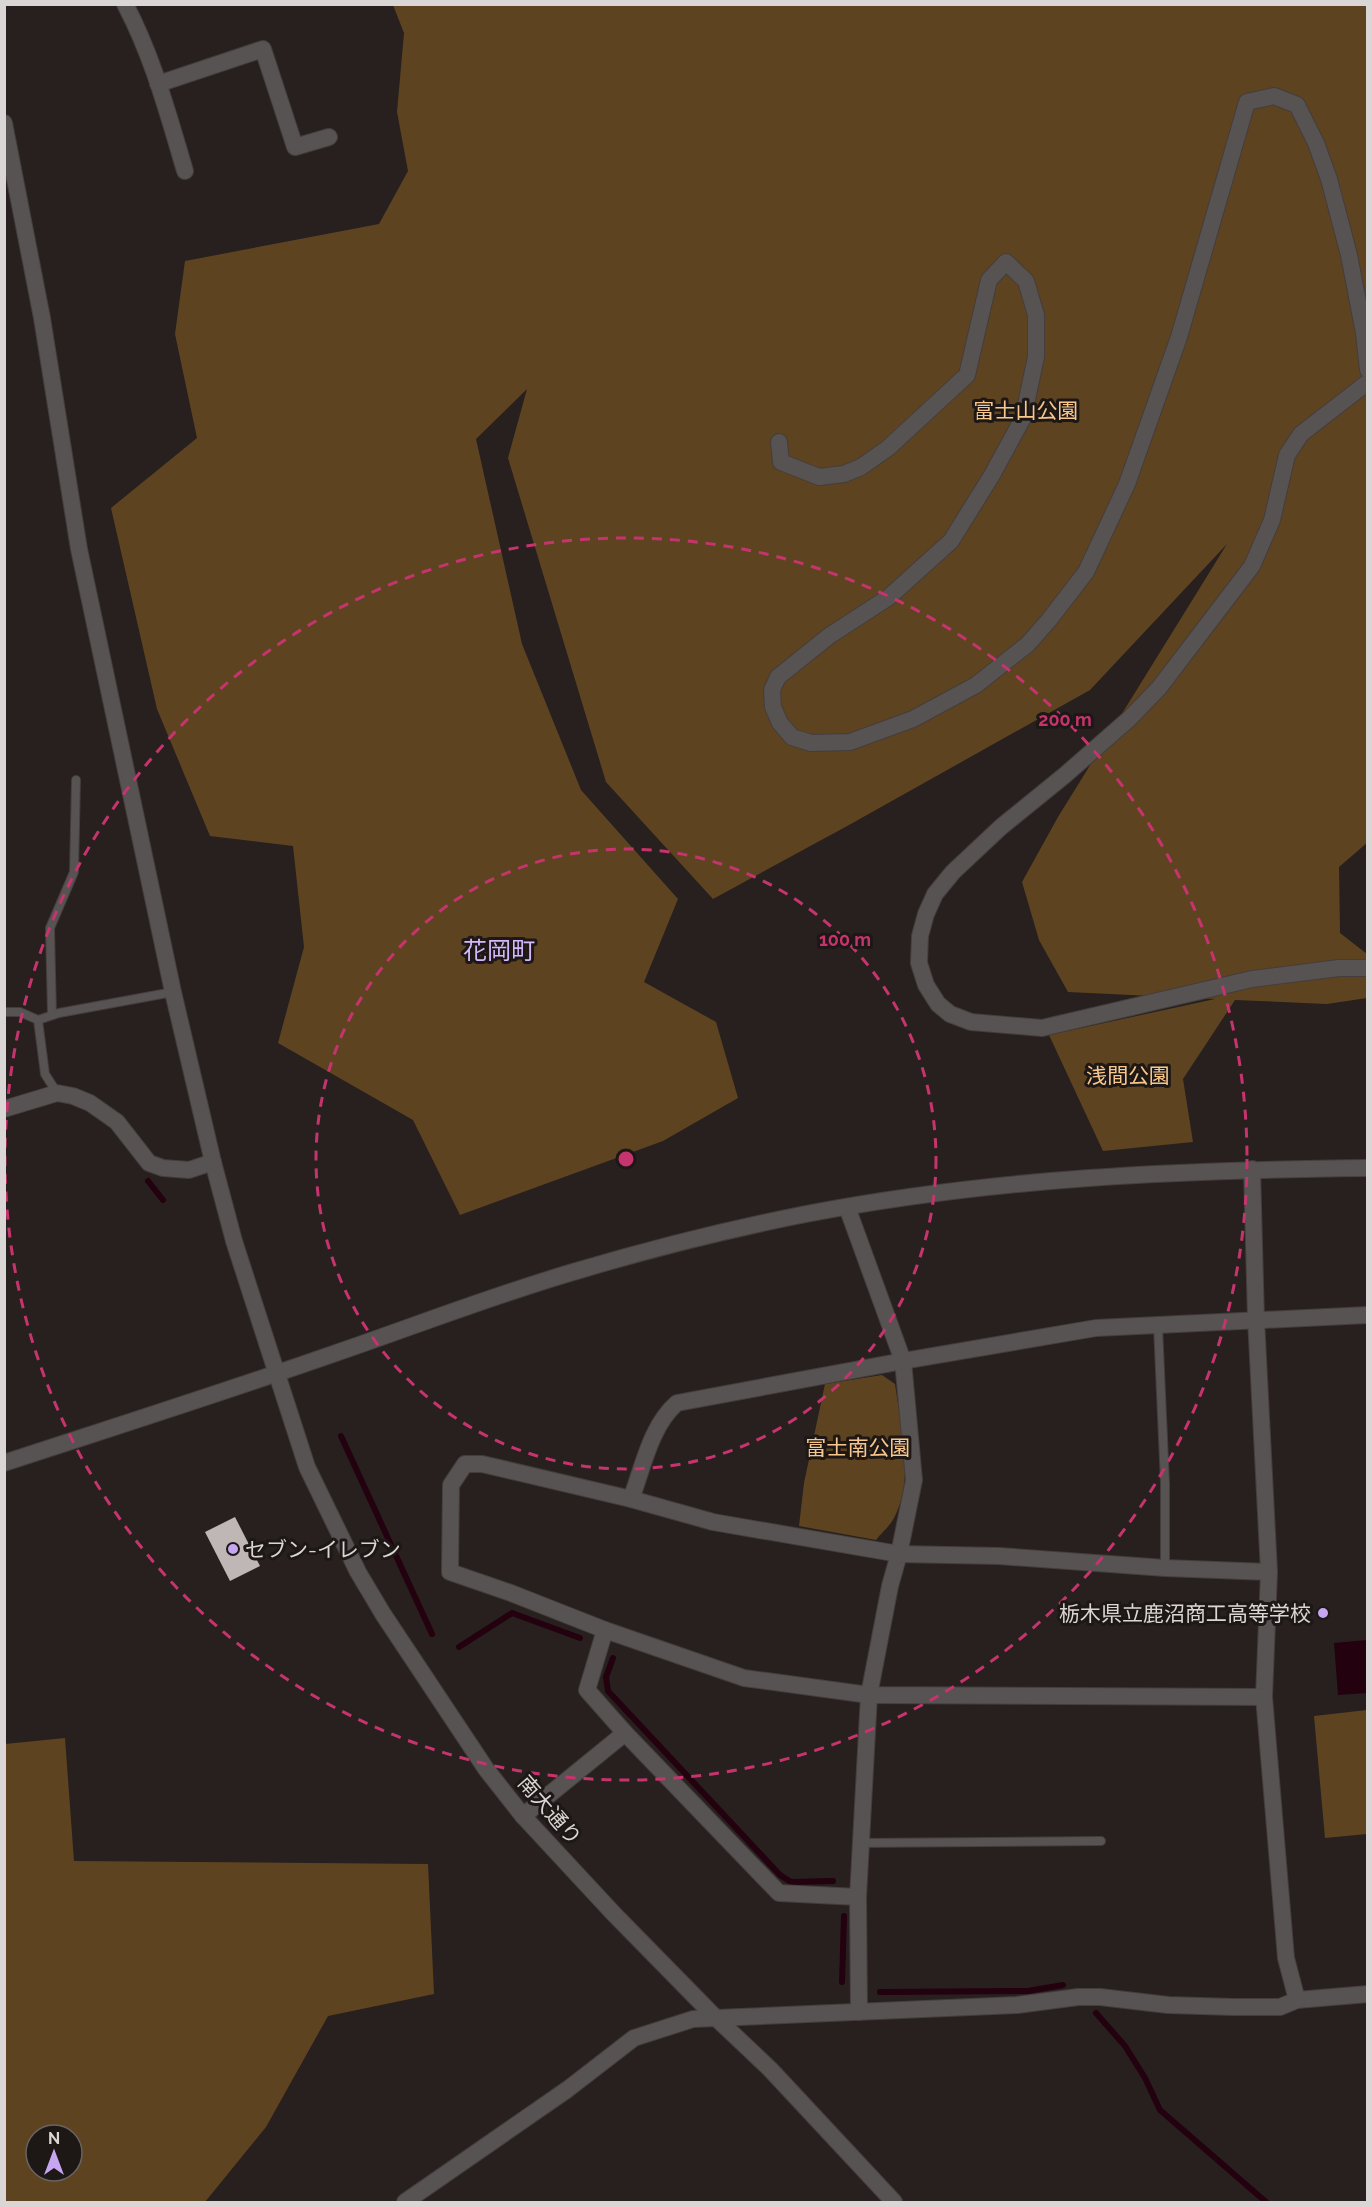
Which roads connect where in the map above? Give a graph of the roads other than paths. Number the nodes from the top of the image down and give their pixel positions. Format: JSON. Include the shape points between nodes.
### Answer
{"nodes":[{"id":1,"x":125,"y":4,"type":"edge"},
{"id":2,"x":158,"y":84,"type":"junction"},
{"id":3,"x":4,"y":123,"type":"edge"},
{"id":4,"x":329,"y":137,"type":"dead end"},
{"id":5,"x":184,"y":171,"type":"dead end"},
{"id":6,"x":1368,"y":370,"type":"edge"},
{"id":7,"x":1368,"y":382,"type":"edge"},
{"id":8,"x":779,"y":442,"type":"dead end"},
{"id":9,"x":76,"y":780,"type":"dead end"},
{"id":10,"x":1368,"y":968,"type":"edge"},
{"id":11,"x":173,"y":992,"type":"junction"},
{"id":12,"x":4,"y":1012,"type":"edge"},
{"id":13,"x":52,"y":1015,"type":"junction"},
{"id":14,"x":38,"y":1020,"type":"junction"},
{"id":15,"x":57,"y":1092,"type":"junction"},
{"id":16,"x":4,"y":1109,"type":"edge"},
{"id":17,"x":213,"y":1162,"type":"junction"},
{"id":18,"x":1368,"y":1168,"type":"edge"},
{"id":19,"x":1252,"y":1169,"type":"junction"},
{"id":20,"x":847,"y":1207,"type":"junction"},
{"id":21,"x":1368,"y":1315,"type":"edge"},
{"id":22,"x":1256,"y":1319,"type":"junction"},
{"id":23,"x":1158,"y":1326,"type":"junction"},
{"id":24,"x":903,"y":1361,"type":"junction"},
{"id":25,"x":276,"y":1374,"type":"junction"},
{"id":26,"x":4,"y":1463,"type":"edge"},
{"id":27,"x":631,"y":1499,"type":"junction"},
{"id":28,"x":899,"y":1554,"type":"junction"},
{"id":29,"x":1165,"y":1568,"type":"junction"},
{"id":30,"x":1269,"y":1572,"type":"junction"},
{"id":31,"x":605,"y":1630,"type":"junction"},
{"id":32,"x":869,"y":1695,"type":"junction"},
{"id":33,"x":1264,"y":1697,"type":"junction"},
{"id":34,"x":625,"y":1732,"type":"junction"},
{"id":35,"x":523,"y":1816,"type":"junction"},
{"id":36,"x":1101,"y":1841,"type":"dead end"},
{"id":37,"x":860,"y":1843,"type":"junction"},
{"id":38,"x":858,"y":1898,"type":"junction"},
{"id":39,"x":1368,"y":1994,"type":"edge"},
{"id":40,"x":1297,"y":2000,"type":"junction"},
{"id":41,"x":860,"y":2012,"type":"junction"},
{"id":42,"x":714,"y":2016,"type":"junction"},
{"id":43,"x":405,"y":2202,"type":"edge"},
{"id":44,"x":894,"y":2202,"type":"edge"}],
"edges":[{"from":1,"to":2,"type":"street"},
{"from":2,"to":4,"type":"street","via":[[263,49],[295,147]]},
{"from":2,"to":5,"type":"street"},
{"from":3,"to":11,"type":"street","name":"南大通り","via":[[42,318],[79,549]]},
{"from":6,"to":8,"type":"street","via":[[1349,255],[1316,143],[1297,105],[1274,96],[1247,102],[1179,337],[1127,484],[1086,572],[1028,644],[976,685],[913,719],[850,742],[811,743],[792,736],[773,707],[772,690],[778,677],[829,636],[889,597],[951,541],[992,475],[1023,418],[1036,357],[1036,315],[1026,281],[1006,262],[989,280],[967,375],[888,448],[861,467],[819,477],[781,462]]},
{"from":7,"to":10,"type":"street","via":[[1300,434],[1287,455],[1272,520],[1252,566],[1159,688],[1129,719],[1000,827],[953,872],[935,894],[920,936],[920,963],[926,985],[950,1014],[971,1022],[1042,1029],[1252,979]]},
{"from":9,"to":13,"type":"lane","via":[[74,872],[50,928]]},
{"from":11,"to":13,"type":"lane"},
{"from":11,"to":17,"type":"street","name":"南大通り"},
{"from":12,"to":14,"type":"lane","via":[[20,1012]]},
{"from":13,"to":14,"type":"lane"},
{"from":14,"to":15,"type":"lane","via":[[45,1074]]},
{"from":15,"to":16,"type":"street"},
{"from":15,"to":17,"type":"street","via":[[90,1102],[117,1122],[149,1163],[189,1170]]},
{"from":17,"to":25,"type":"street","name":"南大通り"},
{"from":18,"to":19,"type":"street"},
{"from":19,"to":20,"type":"street","via":[[975,1187]]},
{"from":19,"to":22,"type":"street"},
{"from":20,"to":24,"type":"street"},
{"from":20,"to":25,"type":"street","via":[[580,1269]]},
{"from":21,"to":22,"type":"street"},
{"from":22,"to":23,"type":"street"},
{"from":22,"to":30,"type":"street"},
{"from":23,"to":24,"type":"street","via":[[1096,1328]]},
{"from":23,"to":29,"type":"lane"},
{"from":24,"to":27,"type":"street","via":[[677,1403],[666,1412],[656,1432]]},
{"from":24,"to":28,"type":"street","via":[[914,1479]]},
{"from":25,"to":26,"type":"street"},
{"from":25,"to":35,"type":"street","name":"南大通り","via":[[307,1467],[358,1572],[448,1714]]},
{"from":27,"to":28,"type":"street","via":[[713,1522]]},
{"from":27,"to":31,"type":"street","via":[[482,1464],[465,1464],[451,1485],[450,1572]]},
{"from":28,"to":29,"type":"street","via":[[999,1556]]},
{"from":28,"to":32,"type":"street"},
{"from":29,"to":30,"type":"street"},
{"from":30,"to":33,"type":"street"},
{"from":31,"to":32,"type":"street","via":[[744,1678]]},
{"from":31,"to":34,"type":"street","via":[[587,1690]]},
{"from":32,"to":33,"type":"street"},
{"from":32,"to":37,"type":"street"},
{"from":33,"to":40,"type":"street","via":[[1286,1958]]},
{"from":34,"to":35,"type":"street"},
{"from":34,"to":38,"type":"street","via":[[779,1893]]},
{"from":35,"to":42,"type":"street","name":"南大通り"},
{"from":36,"to":37,"type":"lane"},
{"from":37,"to":38,"type":"street"},
{"from":38,"to":41,"type":"street"},
{"from":39,"to":40,"type":"street"},
{"from":40,"to":41,"type":"street","via":[[1280,2007],[1233,2007],[1078,1997],[1017,2005]]},
{"from":41,"to":42,"type":"street"},
{"from":42,"to":43,"type":"street","via":[[634,2038],[568,2089]]},
{"from":42,"to":44,"type":"street","name":"南大通り","via":[[770,2069]]}]}
